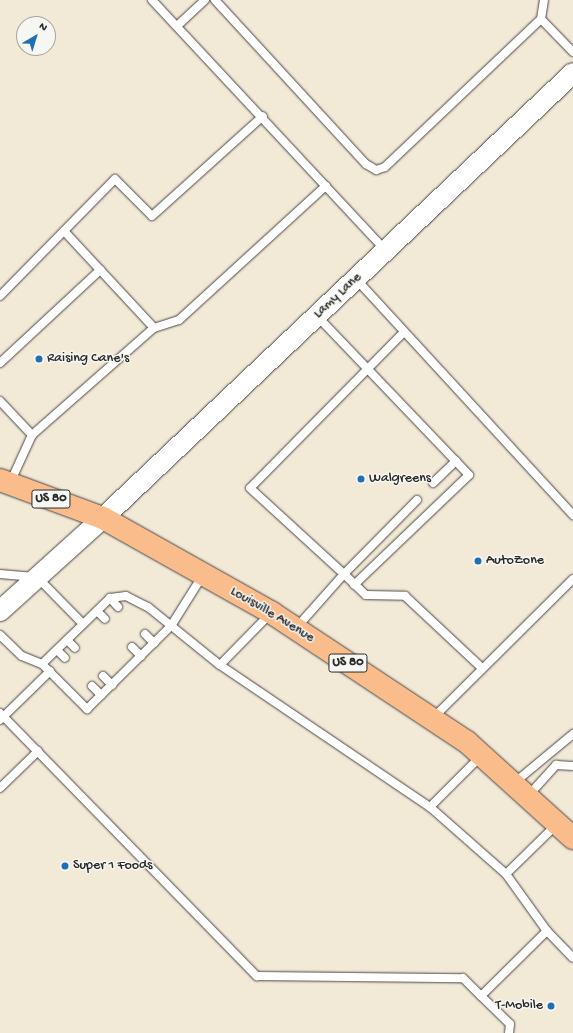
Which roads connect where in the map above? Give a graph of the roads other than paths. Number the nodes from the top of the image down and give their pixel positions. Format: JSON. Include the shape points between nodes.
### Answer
{"nodes":[{"id":1,"x":152,"y":0,"type":"edge"},
{"id":2,"x":205,"y":0,"type":"edge"},
{"id":3,"x":215,"y":0,"type":"edge"},
{"id":4,"x":544,"y":0,"type":"edge"},
{"id":5,"x":542,"y":19,"type":"junction"},
{"id":6,"x":177,"y":26,"type":"junction"},
{"id":7,"x":573,"y":52,"type":"edge"},
{"id":8,"x":573,"y":74,"type":"edge"},
{"id":9,"x":263,"y":116,"type":"junction"},
{"id":10,"x":326,"y":186,"type":"junction"},
{"id":11,"x":64,"y":232,"type":"junction"},
{"id":12,"x":386,"y":250,"type":"junction"},
{"id":13,"x":100,"y":270,"type":"junction"},
{"id":14,"x":356,"y":279,"type":"junction"},
{"id":15,"x":0,"y":296,"type":"edge"},
{"id":16,"x":317,"y":316,"type":"junction"},
{"id":17,"x":154,"y":328,"type":"junction"},
{"id":18,"x":404,"y":332,"type":"junction"},
{"id":19,"x":0,"y":363,"type":"edge"},
{"id":20,"x":370,"y":369,"type":"junction"},
{"id":21,"x":0,"y":401,"type":"edge"},
{"id":22,"x":32,"y":435,"type":"junction"},
{"id":23,"x":456,"y":461,"type":"junction"},
{"id":24,"x":5,"y":482,"type":"edge"},
{"id":25,"x":434,"y":483,"type":"dead end"},
{"id":26,"x":417,"y":500,"type":"dead end"},
{"id":27,"x":573,"y":515,"type":"edge"},
{"id":28,"x":103,"y":518,"type":"junction"},
{"id":29,"x":0,"y":574,"type":"edge"},
{"id":30,"x":203,"y":574,"type":"junction"},
{"id":31,"x":344,"y":574,"type":"junction"},
{"id":32,"x":37,"y":577,"type":"junction"},
{"id":33,"x":573,"y":579,"type":"edge"},
{"id":34,"x":354,"y":585,"type":"junction"},
{"id":35,"x":110,"y":598,"type":"junction"},
{"id":36,"x":118,"y":607,"type":"dead end"},
{"id":37,"x":0,"y":610,"type":"edge"},
{"id":38,"x":97,"y":611,"type":"junction"},
{"id":39,"x":272,"y":612,"type":"junction"},
{"id":40,"x":105,"y":619,"type":"dead end"},
{"id":41,"x":83,"y":624,"type":"junction"},
{"id":42,"x":171,"y":626,"type":"junction"},
{"id":43,"x":296,"y":628,"type":"junction"},
{"id":44,"x":145,"y":634,"type":"dead end"},
{"id":45,"x":0,"y":635,"type":"edge"},
{"id":46,"x":67,"y":640,"type":"junction"},
{"id":47,"x":154,"y":643,"type":"junction"},
{"id":48,"x":132,"y":647,"type":"dead end"},
{"id":49,"x":75,"y":648,"type":"dead end"},
{"id":50,"x":57,"y":650,"type":"junction"},
{"id":51,"x":141,"y":656,"type":"junction"},
{"id":52,"x":64,"y":658,"type":"dead end"},
{"id":53,"x":42,"y":664,"type":"junction"},
{"id":54,"x":220,"y":665,"type":"junction"},
{"id":55,"x":482,"y":668,"type":"junction"},
{"id":56,"x":50,"y":671,"type":"junction"},
{"id":57,"x":103,"y":676,"type":"dead end"},
{"id":58,"x":112,"y":685,"type":"junction"},
{"id":59,"x":92,"y":686,"type":"dead end"},
{"id":60,"x":101,"y":695,"type":"junction"},
{"id":61,"x":1,"y":717,"type":"edge"},
{"id":62,"x":432,"y":718,"type":"junction"},
{"id":63,"x":572,"y":738,"type":"edge"},
{"id":64,"x":38,"y":751,"type":"junction"},
{"id":65,"x":482,"y":755,"type":"junction"},
{"id":66,"x":573,"y":766,"type":"edge"},
{"id":67,"x":0,"y":788,"type":"edge"},
{"id":68,"x":521,"y":790,"type":"junction"},
{"id":69,"x":430,"y":807,"type":"junction"},
{"id":70,"x":566,"y":830,"type":"edge"},
{"id":71,"x":506,"y":874,"type":"junction"},
{"id":72,"x":547,"y":931,"type":"junction"},
{"id":73,"x":573,"y":958,"type":"edge"},
{"id":74,"x":481,"y":996,"type":"junction"},
{"id":75,"x":510,"y":1033,"type":"edge"}],
"edges":[{"from":1,"to":6,"type":"lane"},
{"from":2,"to":6,"type":"lane"},
{"from":3,"to":5,"type":"lane","via":[[366,164],[376,170],[385,167]]},
{"from":4,"to":5,"type":"lane"},
{"from":5,"to":7,"type":"lane"},
{"from":6,"to":9,"type":"lane"},
{"from":8,"to":12,"type":"street","name":"Lamy Lane"},
{"from":9,"to":10,"type":"lane"},
{"from":9,"to":11,"type":"lane","via":[[152,216],[115,180]]},
{"from":10,"to":12,"type":"lane"},
{"from":10,"to":17,"type":"lane","via":[[179,320]]},
{"from":11,"to":13,"type":"lane"},
{"from":11,"to":15,"type":"lane"},
{"from":12,"to":14,"type":"street","name":"Lamy Lane"},
{"from":13,"to":17,"type":"lane"},
{"from":13,"to":19,"type":"lane"},
{"from":14,"to":16,"type":"street","name":"Lamy Lane"},
{"from":14,"to":18,"type":"lane"},
{"from":16,"to":20,"type":"lane"},
{"from":16,"to":28,"type":"street","name":"Lamy Lane"},
{"from":17,"to":22,"type":"lane"},
{"from":18,"to":20,"type":"lane"},
{"from":18,"to":27,"type":"lane"},
{"from":20,"to":23,"type":"lane"},
{"from":20,"to":31,"type":"lane","via":[[250,488]]},
{"from":21,"to":22,"type":"lane"},
{"from":22,"to":24,"type":"lane"},
{"from":23,"to":25,"type":"lane"},
{"from":23,"to":34,"type":"lane","via":[[469,475]]},
{"from":24,"to":28,"type":"main road","name":"Louisville Avenue","number":"US 80"},
{"from":26,"to":31,"type":"lane"},
{"from":28,"to":30,"type":"main road","name":"Louisville Avenue","number":"US 80"},
{"from":28,"to":32,"type":"street","name":"Lamy Lane"},
{"from":29,"to":32,"type":"lane"},
{"from":30,"to":39,"type":"main road","name":"Louisville Avenue","number":"US 80"},
{"from":30,"to":42,"type":"lane"},
{"from":31,"to":34,"type":"lane"},
{"from":31,"to":43,"type":"lane"},
{"from":32,"to":37,"type":"street","name":"Lamy Lane"},
{"from":32,"to":41,"type":"lane"},
{"from":33,"to":55,"type":"lane"},
{"from":34,"to":55,"type":"lane","via":[[366,595],[405,596]]},
{"from":35,"to":36,"type":"lane"},
{"from":35,"to":38,"type":"lane"},
{"from":35,"to":42,"type":"lane","via":[[126,596],[148,607]]},
{"from":38,"to":40,"type":"lane"},
{"from":38,"to":41,"type":"lane"},
{"from":39,"to":43,"type":"main road","name":"Louisville Avenue","number":"US 80"},
{"from":39,"to":54,"type":"lane"},
{"from":41,"to":46,"type":"lane"},
{"from":42,"to":47,"type":"lane"},
{"from":42,"to":54,"type":"lane"},
{"from":43,"to":62,"type":"main road","name":"Louisville Avenue","number":"US 80"},
{"from":44,"to":47,"type":"lane"},
{"from":45,"to":53,"type":"lane","via":[[22,656]]},
{"from":46,"to":49,"type":"lane"},
{"from":46,"to":50,"type":"lane"},
{"from":47,"to":51,"type":"lane"},
{"from":48,"to":51,"type":"lane"},
{"from":50,"to":52,"type":"lane"},
{"from":50,"to":53,"type":"lane"},
{"from":51,"to":58,"type":"lane"},
{"from":53,"to":56,"type":"lane"},
{"from":54,"to":69,"type":"lane"},
{"from":55,"to":62,"type":"lane"},
{"from":56,"to":60,"type":"lane","via":[[86,709]]},
{"from":56,"to":61,"type":"lane"},
{"from":57,"to":58,"type":"lane"},
{"from":58,"to":60,"type":"lane"},
{"from":59,"to":60,"type":"lane"},
{"from":61,"to":64,"type":"lane"},
{"from":62,"to":65,"type":"main road","name":"Louisville Avenue","number":"US 80"},
{"from":63,"to":68,"type":"lane"},
{"from":64,"to":67,"type":"lane"},
{"from":64,"to":74,"type":"lane","via":[[257,976],[463,978]]},
{"from":65,"to":68,"type":"main road","name":"Louisville Avenue","number":"US 80"},
{"from":65,"to":69,"type":"lane"},
{"from":66,"to":68,"type":"lane","via":[[556,765]]},
{"from":68,"to":70,"type":"main road","name":"Louisville Avenue","number":"US 80"},
{"from":69,"to":71,"type":"lane"},
{"from":70,"to":71,"type":"lane"},
{"from":71,"to":72,"type":"lane"},
{"from":72,"to":73,"type":"lane"},
{"from":72,"to":74,"type":"lane"},
{"from":74,"to":75,"type":"lane","via":[[510,1024]]}]}
